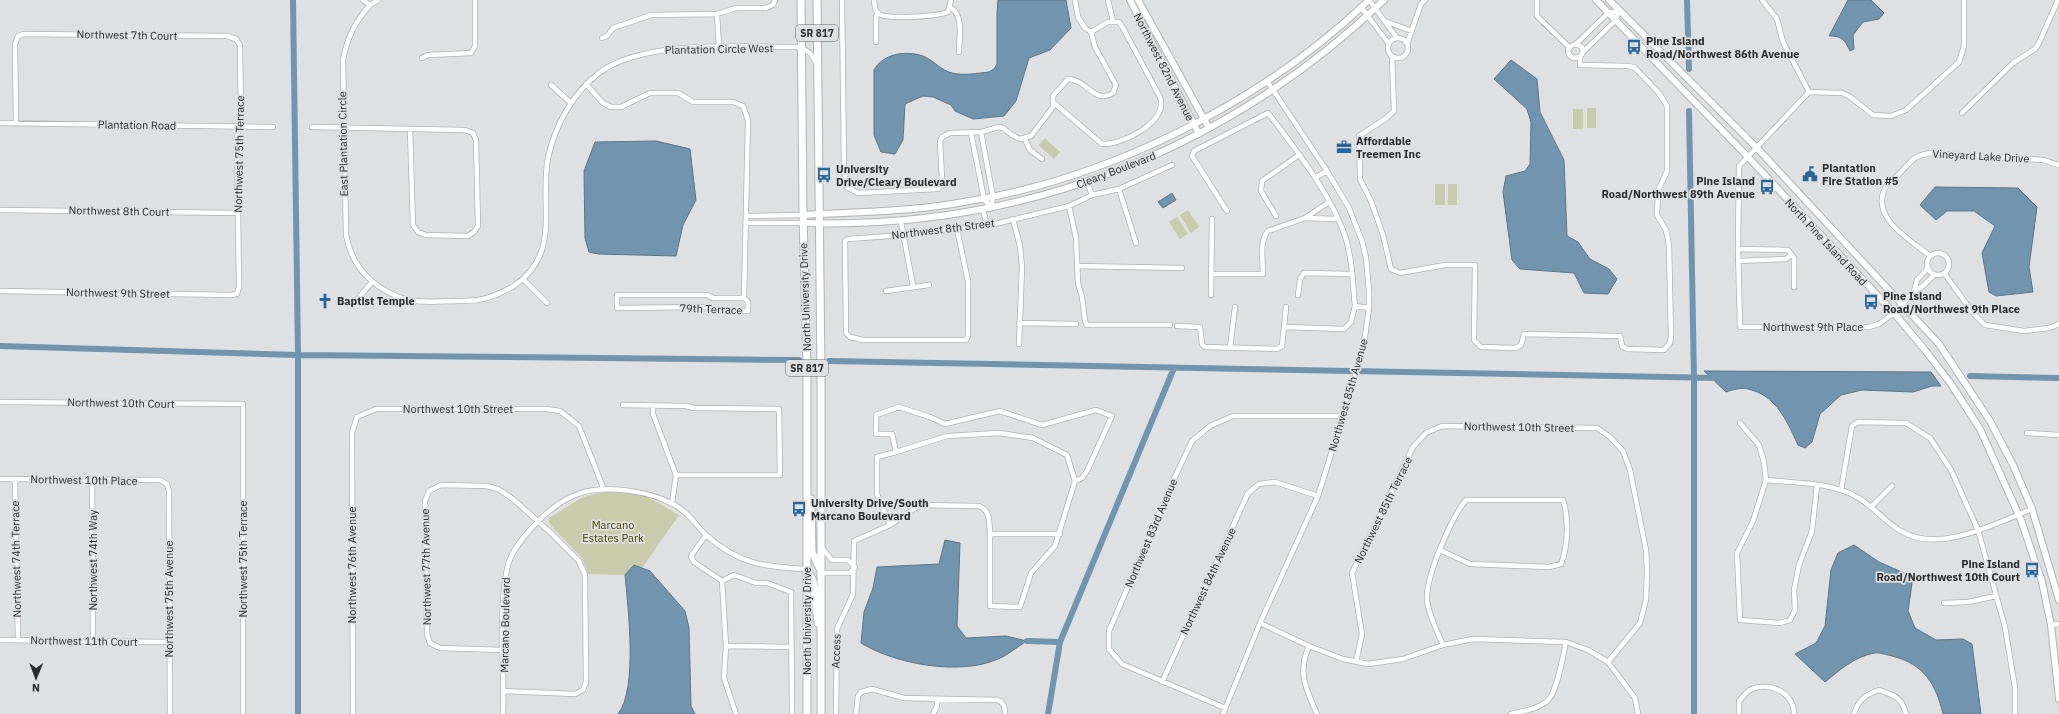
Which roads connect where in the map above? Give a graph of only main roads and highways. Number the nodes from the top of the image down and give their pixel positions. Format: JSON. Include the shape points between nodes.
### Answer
{"nodes":[{"id":1,"x":801,"y":0,"type":"edge"},
{"id":2,"x":817,"y":0,"type":"edge"},
{"id":3,"x":1130,"y":0,"type":"edge"},
{"id":4,"x":1138,"y":0,"type":"edge"},
{"id":5,"x":1369,"y":0,"type":"edge"},
{"id":6,"x":1384,"y":0,"type":"edge"},
{"id":7,"x":1596,"y":0,"type":"edge"},
{"id":8,"x":1609,"y":0,"type":"edge"},
{"id":9,"x":1204,"y":118,"type":"junction"},
{"id":10,"x":1193,"y":124,"type":"junction"},
{"id":11,"x":1209,"y":128,"type":"junction"},
{"id":12,"x":1199,"y":134,"type":"junction"},
{"id":13,"x":819,"y":214,"type":"junction"},
{"id":14,"x":803,"y":215,"type":"junction"},
{"id":15,"x":803,"y":223,"type":"junction"},
{"id":16,"x":819,"y":224,"type":"junction"},
{"id":17,"x":807,"y":472,"type":"junction"},
{"id":18,"x":806,"y":569,"type":"junction"},
{"id":19,"x":822,"y":573,"type":"junction"},
{"id":20,"x":2059,"y":600,"type":"edge"},
{"id":21,"x":822,"y":642,"type":"junction"},
{"id":22,"x":2059,"y":699,"type":"edge"},
{"id":23,"x":807,"y":714,"type":"edge"},
{"id":24,"x":821,"y":714,"type":"edge"}],
"edges":[{"from":1,"to":14,"type":"main road","name":"North University Drive","number":"SR 817"},
{"from":2,"to":13,"type":"main road","name":"North University Drive","number":"SR 817"},
{"from":3,"to":10,"type":"main road","name":"Northwest 82nd Avenue"},
{"from":4,"to":9,"type":"main road","name":"Northwest 82nd Avenue"},
{"from":5,"to":9,"type":"main road","name":"Cleary Boulevard","via":[[1268,81]]},
{"from":6,"to":11,"type":"main road","name":"Cleary Boulevard","via":[[1321,55],[1273,90]]},
{"from":7,"to":22,"type":"main road","name":"North Pine Island Road","via":[[1894,313],[1951,384],[1980,429],[2019,514],[2042,582],[2051,625]]},
{"from":8,"to":20,"type":"main road","name":"North Pine Island Road","via":[[1757,148],[1939,344],[1990,421],[2013,465],[2032,509]]},
{"from":9,"to":10,"type":"main road","name":"Cleary Boulevard"},
{"from":9,"to":11,"type":"main road","name":"Northwest 82nd Avenue"},
{"from":10,"to":12,"type":"main road","name":"Northwest 82nd Avenue"},
{"from":10,"to":13,"type":"main road","name":"Cleary Boulevard","via":[[1126,156],[1084,172],[993,197],[923,208]]},
{"from":11,"to":12,"type":"main road","name":"Cleary Boulevard"},
{"from":12,"to":16,"type":"main road","name":"Cleary Boulevard","via":[[1146,159],[1039,197],[983,210],[901,222]]},
{"from":13,"to":14,"type":"main road","name":"Cleary Boulevard"},
{"from":13,"to":16,"type":"main road","name":"North University Drive","number":"SR 817"},
{"from":14,"to":15,"type":"main road","name":"North University Drive","number":"SR 817"},
{"from":15,"to":16,"type":"main road","name":"Cleary Boulevard"},
{"from":15,"to":17,"type":"main road","name":"North University Drive","number":"SR 817"},
{"from":16,"to":19,"type":"main road","name":"North University Drive","number":"SR 817"},
{"from":17,"to":18,"type":"main road","name":"North University Drive","number":"SR 817"},
{"from":17,"to":19,"type":"main road","via":[[811,478],[812,552]]},
{"from":18,"to":21,"type":"main road","via":[[813,581]]},
{"from":18,"to":23,"type":"main road","name":"North University Drive","number":"SR 817"},
{"from":19,"to":21,"type":"main road","name":"North University Drive","number":"SR 817"},
{"from":21,"to":24,"type":"main road","name":"North University Drive","number":"SR 817"}]}
